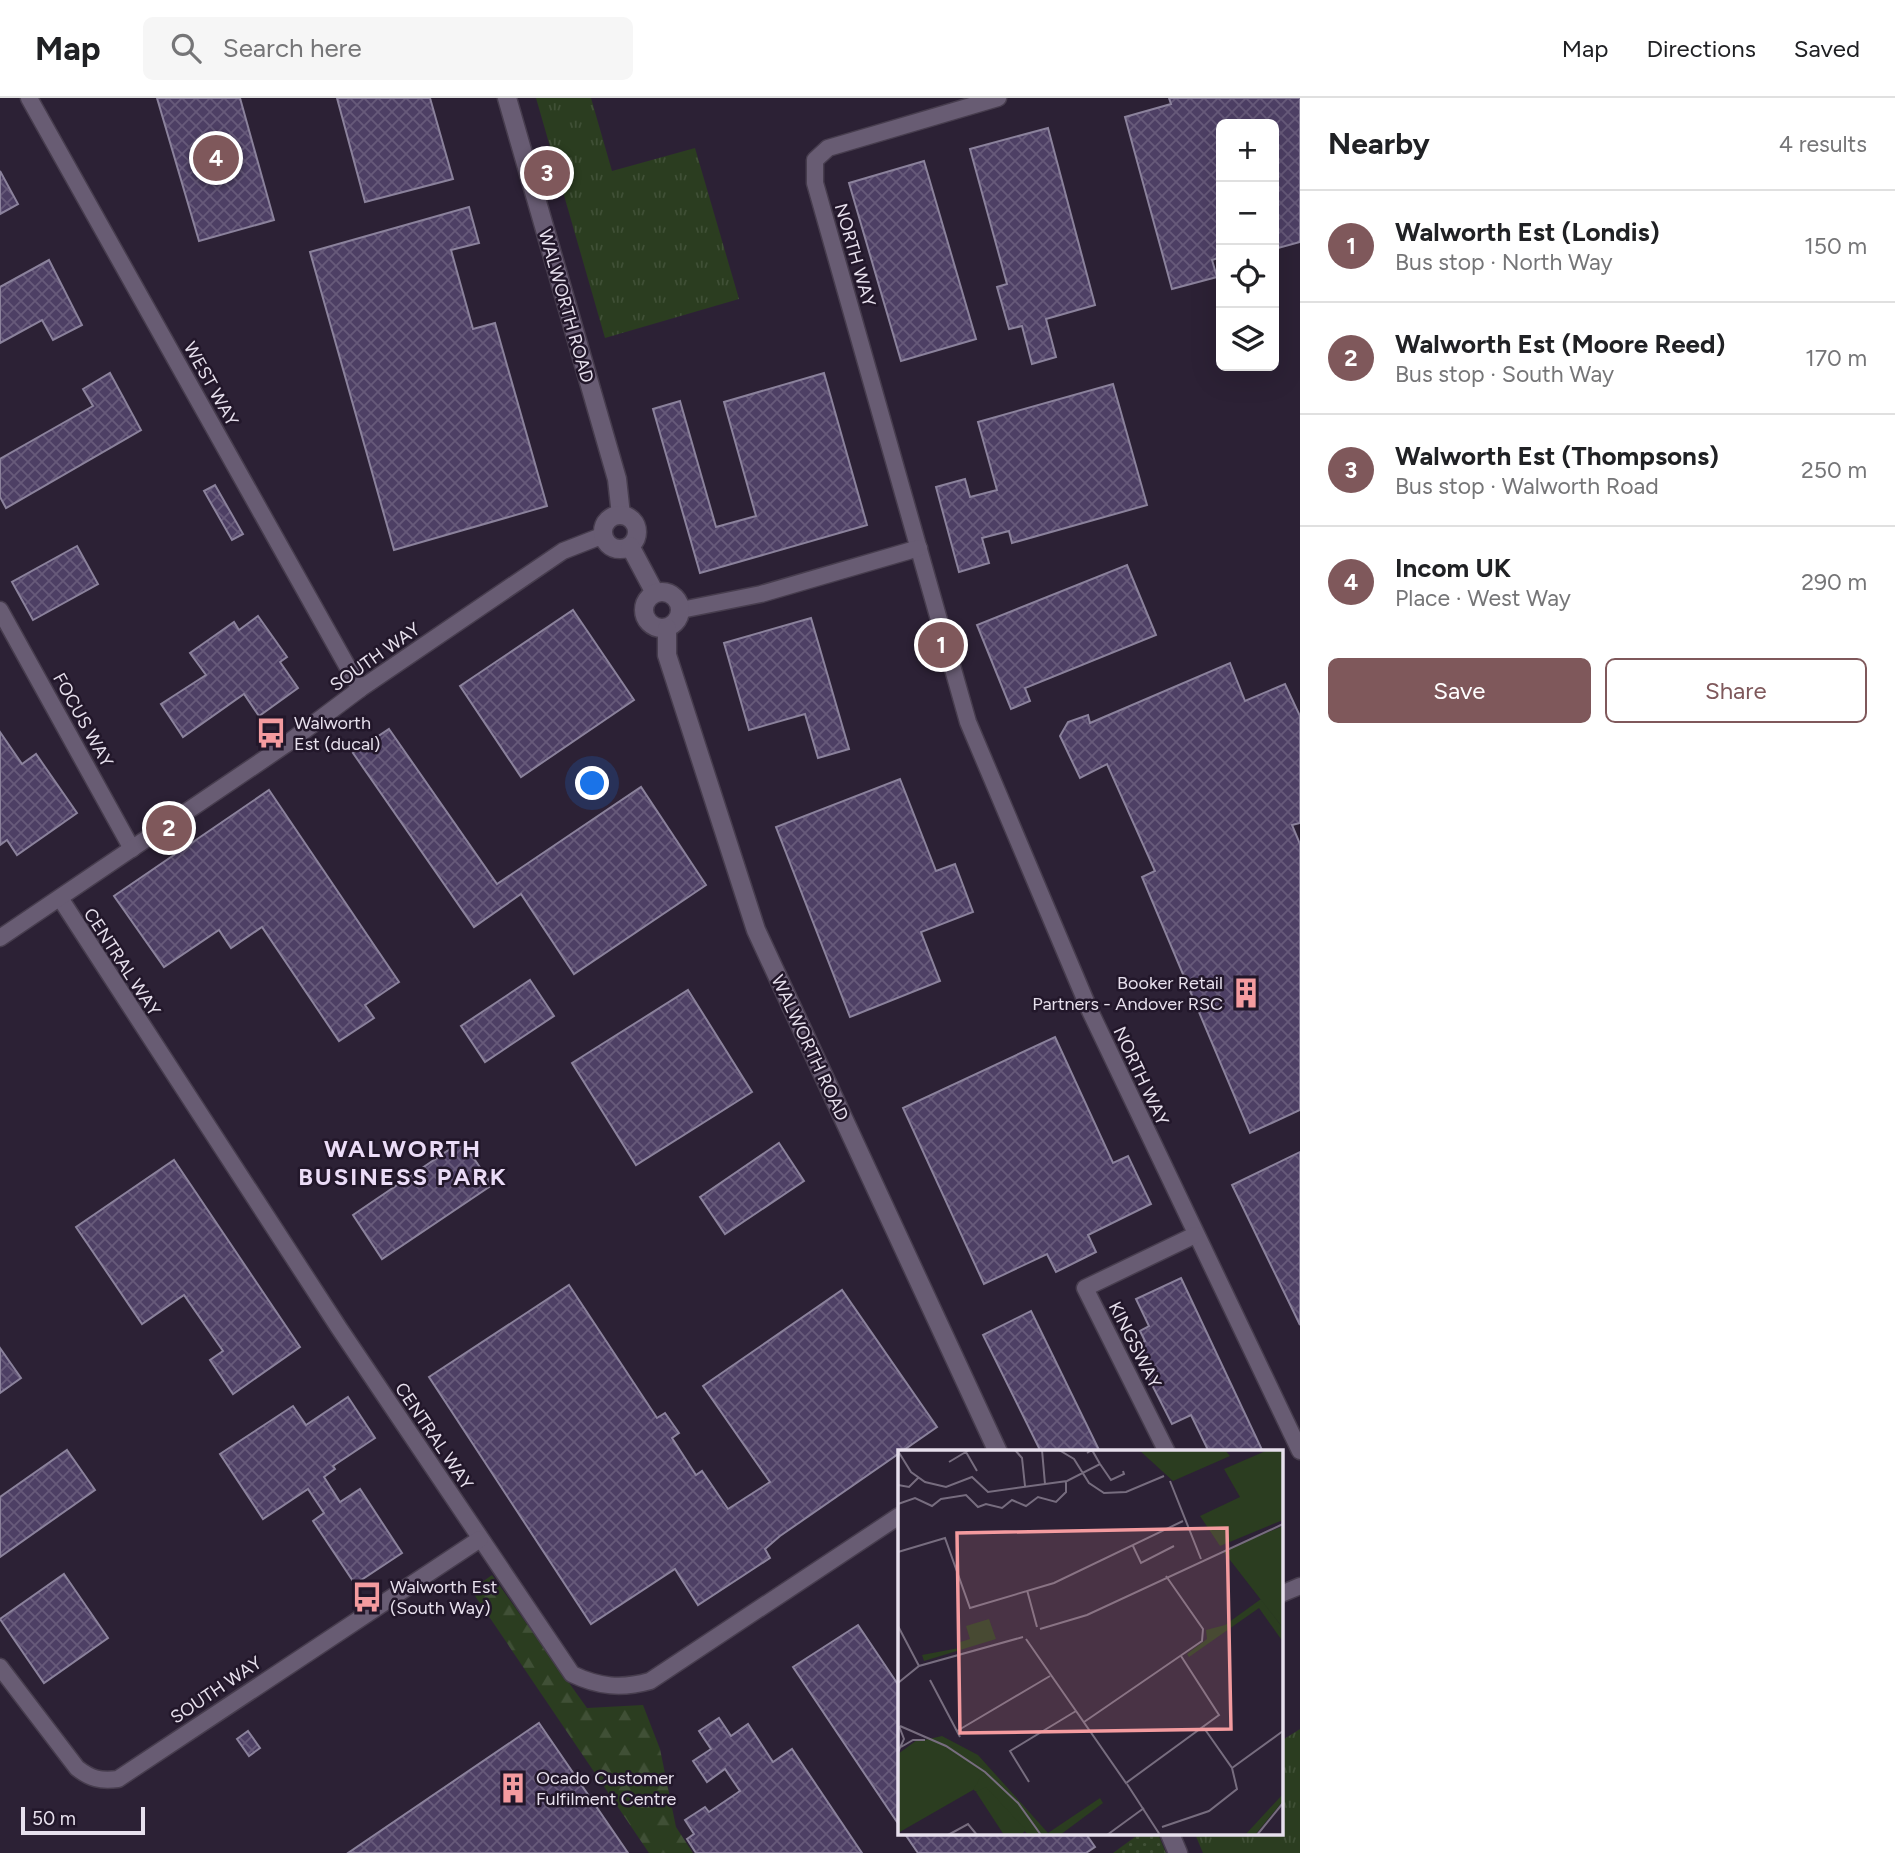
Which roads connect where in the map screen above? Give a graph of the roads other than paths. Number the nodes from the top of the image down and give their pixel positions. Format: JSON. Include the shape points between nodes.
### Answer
{"nodes":[{"id":1,"x":29,"y":98,"type":"edge"},
{"id":2,"x":507,"y":98,"type":"edge"},
{"id":3,"x":998,"y":98,"type":"edge"},
{"id":4,"x":621,"y":515,"type":"junction"},
{"id":5,"x":604,"y":535,"type":"junction"},
{"id":6,"x":630,"y":546,"type":"junction"},
{"id":7,"x":919,"y":548,"type":"junction"},
{"id":8,"x":655,"y":593,"type":"junction"},
{"id":9,"x":0,"y":610,"type":"edge"},
{"id":10,"x":681,"y":610,"type":"junction"},
{"id":11,"x":667,"y":628,"type":"junction"},
{"id":12,"x":360,"y":689,"type":"junction"},
{"id":13,"x":132,"y":849,"type":"junction"},
{"id":14,"x":60,"y":898,"type":"junction"},
{"id":15,"x":0,"y":938,"type":"edge"},
{"id":16,"x":1195,"y":1235,"type":"junction"},
{"id":17,"x":996,"y":1450,"type":"edge"},
{"id":18,"x":1166,"y":1450,"type":"edge"},
{"id":19,"x":1300,"y":1451,"type":"edge"},
{"id":20,"x":898,"y":1517,"type":"edge"},
{"id":21,"x":480,"y":1539,"type":"junction"},
{"id":22,"x":1300,"y":1586,"type":"edge"},
{"id":23,"x":1282,"y":1594,"type":"edge"},
{"id":24,"x":2,"y":1675,"type":"edge"},
{"id":25,"x":1171,"y":1836,"type":"edge"},
{"id":26,"x":1178,"y":1853,"type":"edge"}],
"edges":[{"from":1,"to":12,"type":"street","name":"WEST WAY"},
{"from":2,"to":4,"type":"street","name":"WALWORTH ROAD","via":[[617,479]]},
{"from":3,"to":7,"type":"street","name":"NORTH WAY","via":[[839,144],[820,153],[814,165],[814,183]]},
{"from":4,"to":5,"type":"street","via":[[610,519]]},
{"from":4,"to":6,"type":"street","name":"WALWORTH ROAD","via":[[631,519],[637,529]]},
{"from":5,"to":6,"type":"street","via":[[614,548]]},
{"from":5,"to":12,"type":"street","name":"SOUTH WAY","via":[[563,551]]},
{"from":6,"to":8,"type":"street","name":"WALWORTH ROAD"},
{"from":7,"to":10,"type":"street","via":[[761,594]]},
{"from":7,"to":16,"type":"street","name":"NORTH WAY","via":[[968,722],[1090,1011]]},
{"from":8,"to":10,"type":"street","name":"WALWORTH ROAD","via":[[672,595]]},
{"from":8,"to":11,"type":"street","via":[[646,602],[644,614],[655,628]]},
{"from":9,"to":13,"type":"street","name":"FOCUS WAY"},
{"from":10,"to":11,"type":"street","via":[[677,621]]},
{"from":11,"to":17,"type":"street","name":"WALWORTH ROAD","via":[[667,655],[756,930]]},
{"from":12,"to":13,"type":"street","name":"SOUTH WAY","via":[[285,746]]},
{"from":13,"to":14,"type":"street","name":"SOUTH WAY"},
{"from":14,"to":15,"type":"street","name":"SOUTH WAY"},
{"from":14,"to":21,"type":"street","name":"CENTRAL WAY"},
{"from":16,"to":18,"type":"street","name":"KINGSWAY","via":[[1085,1288]]},
{"from":16,"to":19,"type":"street","name":"NORTH WAY"},
{"from":20,"to":21,"type":"street","name":"CENTRAL WAY","via":[[650,1681],[631,1686],[591,1684],[572,1674]]},
{"from":21,"to":24,"type":"street","name":"SOUTH WAY","via":[[118,1779],[101,1781],[76,1768]]},
{"from":22,"to":23,"type":"street"},
{"from":25,"to":26,"type":"street"}]}
